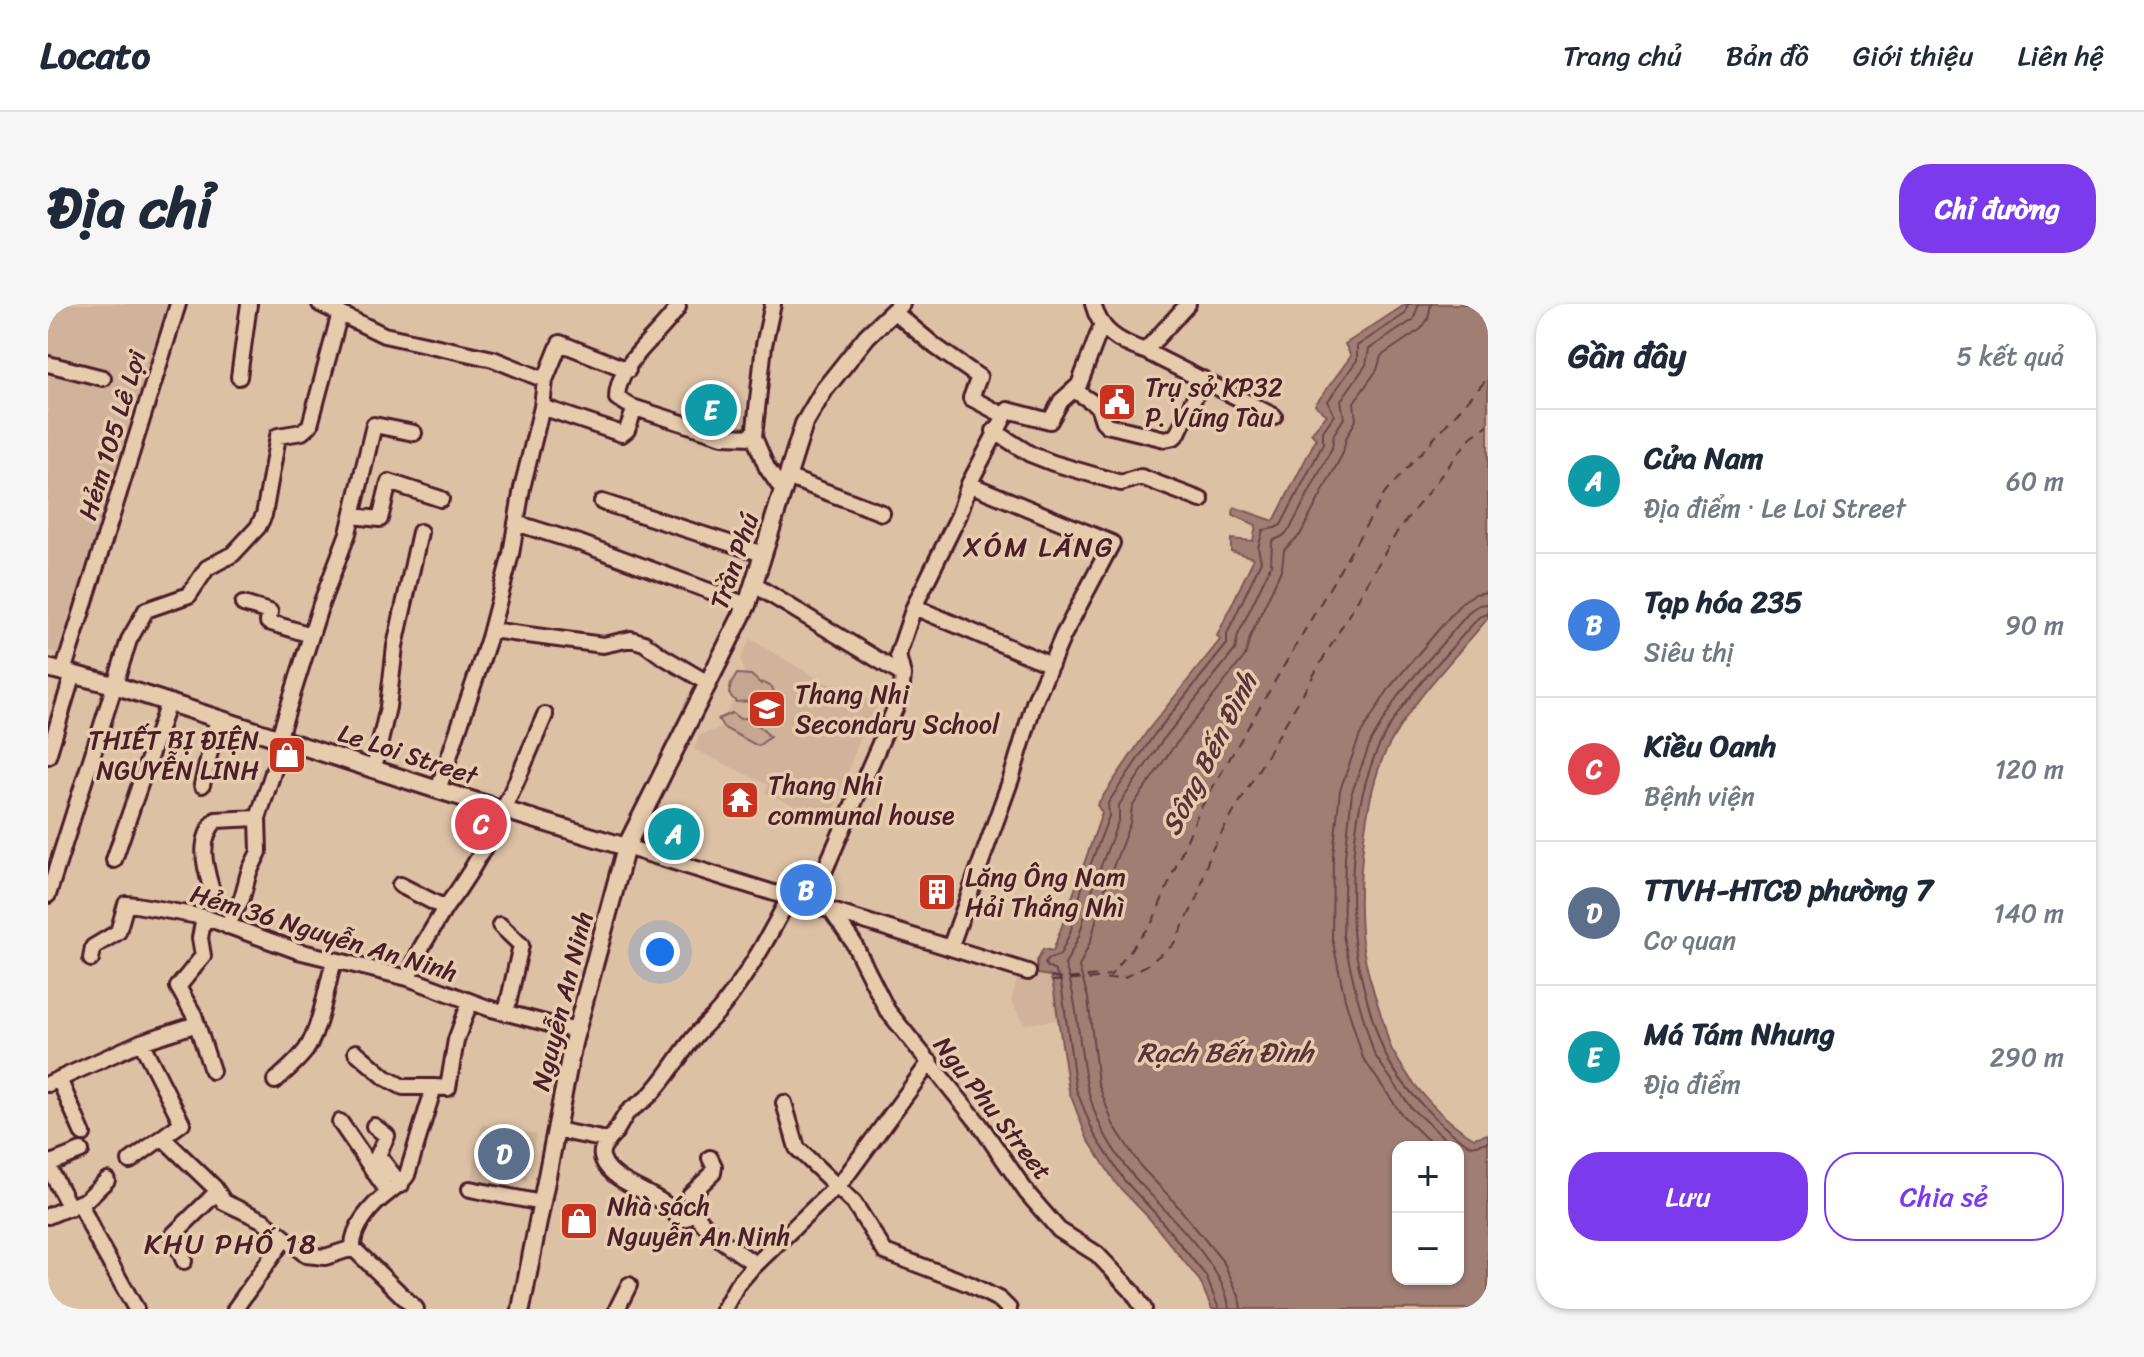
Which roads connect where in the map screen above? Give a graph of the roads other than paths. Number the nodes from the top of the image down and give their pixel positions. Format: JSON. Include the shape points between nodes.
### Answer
{"nodes":[{"id":1,"x":178,"y":304,"type":"edge"},
{"id":2,"x":249,"y":304,"type":"edge"},
{"id":3,"x":773,"y":304,"type":"edge"},
{"id":4,"x":1093,"y":304,"type":"edge"},
{"id":5,"x":1188,"y":304,"type":"edge"},
{"id":6,"x":678,"y":307,"type":"dead end"},
{"id":7,"x":331,"y":308,"type":"edge"},
{"id":8,"x":897,"y":308,"type":"edge"},
{"id":9,"x":1101,"y":327,"type":"junction"},
{"id":10,"x":1145,"y":351,"type":"junction"},
{"id":11,"x":48,"y":364,"type":"edge"},
{"id":12,"x":628,"y":370,"type":"junction"},
{"id":13,"x":239,"y":377,"type":"dead end"},
{"id":14,"x":103,"y":378,"type":"dead end"},
{"id":15,"x":1203,"y":379,"type":"junction"},
{"id":16,"x":545,"y":380,"type":"junction"},
{"id":17,"x":1074,"y":390,"type":"junction"},
{"id":18,"x":542,"y":407,"type":"junction"},
{"id":19,"x":635,"y":408,"type":"junction"},
{"id":20,"x":1005,"y":416,"type":"junction"},
{"id":21,"x":1274,"y":416,"type":"dead end"},
{"id":22,"x":994,"y":431,"type":"junction"},
{"id":23,"x":414,"y":433,"type":"dead end"},
{"id":24,"x":754,"y":437,"type":"junction"},
{"id":25,"x":785,"y":484,"type":"junction"},
{"id":26,"x":969,"y":484,"type":"junction"},
{"id":27,"x":441,"y":499,"type":"dead end"},
{"id":28,"x":1201,"y":500,"type":"dead end"},
{"id":29,"x":602,"y":502,"type":"dead end"},
{"id":30,"x":882,"y":513,"type":"dead end"},
{"id":31,"x":352,"y":516,"type":"junction"},
{"id":32,"x":516,"y":523,"type":"junction"},
{"id":33,"x":420,"y":532,"type":"dead end"},
{"id":34,"x":763,"y":554,"type":"junction"},
{"id":35,"x":753,"y":584,"type":"junction"},
{"id":36,"x":243,"y":604,"type":"dead end"},
{"id":37,"x":747,"y":605,"type":"junction"},
{"id":38,"x":914,"y":607,"type":"junction"},
{"id":39,"x":491,"y":630,"type":"junction"},
{"id":40,"x":311,"y":635,"type":"junction"},
{"id":41,"x":1051,"y":665,"type":"junction"},
{"id":42,"x":61,"y":671,"type":"edge"},
{"id":43,"x":903,"y":675,"type":"junction"},
{"id":44,"x":708,"y":683,"type":"junction"},
{"id":45,"x":114,"y":685,"type":"junction"},
{"id":46,"x":168,"y":703,"type":"junction"},
{"id":47,"x":545,"y":715,"type":"dead end"},
{"id":48,"x":218,"y":718,"type":"junction"},
{"id":49,"x":281,"y":738,"type":"junction"},
{"id":50,"x":48,"y":756,"type":"edge"},
{"id":51,"x":374,"y":768,"type":"junction"},
{"id":52,"x":202,"y":785,"type":"dead end"},
{"id":53,"x":438,"y":790,"type":"junction"},
{"id":54,"x":505,"y":809,"type":"junction"},
{"id":55,"x":258,"y":818,"type":"junction"},
{"id":56,"x":626,"y":847,"type":"junction"},
{"id":57,"x":114,"y":860,"type":"dead end"},
{"id":58,"x":400,"y":885,"type":"dead end"},
{"id":59,"x":48,"y":895,"type":"edge"},
{"id":60,"x":213,"y":895,"type":"dead end"},
{"id":61,"x":789,"y":898,"type":"junction"},
{"id":62,"x":810,"y":904,"type":"junction"},
{"id":63,"x":445,"y":908,"type":"junction"},
{"id":64,"x":832,"y":912,"type":"junction"},
{"id":65,"x":204,"y":917,"type":"junction"},
{"id":66,"x":500,"y":925,"type":"dead end"},
{"id":67,"x":227,"y":926,"type":"junction"},
{"id":68,"x":950,"y":948,"type":"junction"},
{"id":69,"x":91,"y":959,"type":"dead end"},
{"id":70,"x":334,"y":961,"type":"junction"},
{"id":71,"x":1028,"y":972,"type":"dead end"},
{"id":72,"x":408,"y":978,"type":"junction"},
{"id":73,"x":470,"y":1002,"type":"junction"},
{"id":74,"x":506,"y":1013,"type":"junction"},
{"id":75,"x":197,"y":1024,"type":"junction"},
{"id":76,"x":576,"y":1031,"type":"junction"},
{"id":77,"x":141,"y":1042,"type":"junction"},
{"id":78,"x":356,"y":1052,"type":"dead end"},
{"id":79,"x":930,"y":1062,"type":"junction"},
{"id":80,"x":212,"y":1071,"type":"dead end"},
{"id":81,"x":275,"y":1081,"type":"dead end"},
{"id":82,"x":54,"y":1082,"type":"edge"},
{"id":83,"x":434,"y":1087,"type":"junction"},
{"id":84,"x":784,"y":1103,"type":"dead end"},
{"id":85,"x":340,"y":1122,"type":"dead end"},
{"id":86,"x":374,"y":1126,"type":"dead end"},
{"id":87,"x":556,"y":1130,"type":"junction"},
{"id":88,"x":83,"y":1134,"type":"dead end"},
{"id":89,"x":163,"y":1138,"type":"junction"},
{"id":90,"x":607,"y":1140,"type":"junction"},
{"id":91,"x":81,"y":1151,"type":"dead end"},
{"id":92,"x":710,"y":1158,"type":"dead end"},
{"id":93,"x":130,"y":1161,"type":"dead end"},
{"id":94,"x":48,"y":1165,"type":"edge"},
{"id":95,"x":107,"y":1180,"type":"dead end"},
{"id":96,"x":838,"y":1185,"type":"junction"},
{"id":97,"x":394,"y":1189,"type":"junction"},
{"id":98,"x":470,"y":1189,"type":"dead end"},
{"id":99,"x":217,"y":1192,"type":"junction"},
{"id":100,"x":542,"y":1203,"type":"junction"},
{"id":101,"x":75,"y":1205,"type":"junction"},
{"id":102,"x":694,"y":1210,"type":"junction"},
{"id":103,"x":48,"y":1216,"type":"edge"},
{"id":104,"x":285,"y":1238,"type":"junction"},
{"id":105,"x":353,"y":1248,"type":"junction"},
{"id":106,"x":184,"y":1261,"type":"dead end"},
{"id":107,"x":755,"y":1264,"type":"junction"},
{"id":108,"x":629,"y":1285,"type":"dead end"},
{"id":109,"x":731,"y":1307,"type":"edge"},
{"id":110,"x":136,"y":1309,"type":"edge"},
{"id":111,"x":235,"y":1309,"type":"edge"},
{"id":112,"x":416,"y":1309,"type":"edge"},
{"id":113,"x":521,"y":1309,"type":"edge"},
{"id":114,"x":617,"y":1309,"type":"edge"},
{"id":115,"x":1009,"y":1309,"type":"edge"},
{"id":116,"x":1144,"y":1309,"type":"edge"}],
"edges":[{"from":1,"to":42,"type":"street","name":"Hẻm 105 Lê Lợi"},
{"from":2,"to":13,"type":"street"},
{"from":3,"to":24,"type":"street"},
{"from":4,"to":9,"type":"street"},
{"from":5,"to":10,"type":"street"},
{"from":6,"to":12,"type":"street"},
{"from":7,"to":16,"type":"street","via":[[384,335],[493,359]]},
{"from":7,"to":45,"type":"street","via":[[310,425],[302,432],[278,436],[258,527],[233,554],[207,568],[189,595],[146,610]]},
{"from":8,"to":20,"type":"street","via":[[936,347],[979,377],[971,398]]},
{"from":8,"to":25,"type":"main road","name":"Trần Phú","via":[[824,390],[804,424]]},
{"from":9,"to":10,"type":"street"},
{"from":9,"to":17,"type":"street"},
{"from":10,"to":15,"type":"street"},
{"from":11,"to":14,"type":"street"},
{"from":12,"to":16,"type":"street","via":[[560,343]]},
{"from":12,"to":19,"type":"street","via":[[617,397]]},
{"from":15,"to":17,"type":"street","via":[[1178,433],[1170,438],[1107,425],[1098,406]]},
{"from":15,"to":21,"type":"street"},
{"from":16,"to":18,"type":"street"},
{"from":17,"to":20,"type":"street","via":[[1050,421],[1008,410]]},
{"from":18,"to":19,"type":"street","via":[[622,434]]},
{"from":18,"to":32,"type":"street"},
{"from":19,"to":24,"type":"street","via":[[730,437]]},
{"from":20,"to":22,"type":"street"},
{"from":22,"to":26,"type":"street"},
{"from":22,"to":28,"type":"street","via":[[1053,463],[1121,483],[1141,477]]},
{"from":23,"to":31,"type":"street","via":[[374,425]]},
{"from":24,"to":25,"type":"street","via":[[767,468]]},
{"from":25,"to":30,"type":"street"},
{"from":25,"to":34,"type":"main road","name":"Trần Phú"},
{"from":26,"to":38,"type":"street"},
{"from":26,"to":41,"type":"street","via":[[1112,543]]},
{"from":27,"to":31,"type":"street","via":[[389,482],[380,519]]},
{"from":29,"to":34,"type":"street"},
{"from":31,"to":40,"type":"street"},
{"from":32,"to":37,"type":"street"},
{"from":32,"to":39,"type":"street"},
{"from":33,"to":51,"type":"street"},
{"from":34,"to":35,"type":"main road","name":"Trần Phú"},
{"from":35,"to":37,"type":"main road","name":"Trần Phú"},
{"from":35,"to":43,"type":"street"},
{"from":36,"to":40,"type":"street","via":[[270,612],[268,622]]},
{"from":37,"to":44,"type":"main road","name":"Trần Phú"},
{"from":38,"to":41,"type":"street"},
{"from":38,"to":43,"type":"street","via":[[898,655]]},
{"from":39,"to":44,"type":"street","via":[[603,645],[631,639]]},
{"from":39,"to":53,"type":"street"},
{"from":40,"to":49,"type":"street"},
{"from":41,"to":68,"type":"street"},
{"from":42,"to":45,"type":"main road","name":"Le Loi Street"},
{"from":42,"to":50,"type":"street","name":"Hẻm 105 Lê Lợi"},
{"from":43,"to":62,"type":"street","via":[[901,695]]},
{"from":44,"to":56,"type":"main road","name":"Trần Phú"},
{"from":45,"to":46,"type":"main road","name":"Le Loi Street"},
{"from":45,"to":59,"type":"street"},
{"from":46,"to":48,"type":"main road","name":"Le Loi Street"},
{"from":46,"to":57,"type":"street"},
{"from":47,"to":54,"type":"street"},
{"from":48,"to":49,"type":"main road","name":"Le Loi Street"},
{"from":48,"to":52,"type":"street"},
{"from":49,"to":51,"type":"main road","name":"Le Loi Street"},
{"from":49,"to":55,"type":"street"},
{"from":51,"to":53,"type":"main road","name":"Le Loi Street"},
{"from":53,"to":54,"type":"main road","name":"Le Loi Street"},
{"from":54,"to":56,"type":"main road","name":"Le Loi Street"},
{"from":54,"to":63,"type":"street"},
{"from":55,"to":60,"type":"street","via":[[216,820],[209,828],[204,859]]},
{"from":55,"to":67,"type":"street","via":[[259,852]]},
{"from":56,"to":61,"type":"street","name":"Le Loi Street"},
{"from":56,"to":76,"type":"main road","name":"Nguyễn An Ninh"},
{"from":58,"to":63,"type":"street"},
{"from":61,"to":62,"type":"street","name":"Le Loi Street"},
{"from":61,"to":90,"type":"street","via":[[724,1005],[661,1084]]},
{"from":62,"to":64,"type":"street","name":"Le Loi Street"},
{"from":63,"to":72,"type":"street"},
{"from":64,"to":68,"type":"street","name":"Le Loi Street"},
{"from":64,"to":79,"type":"street","name":"Ngu Phu Street","via":[[887,1010]]},
{"from":65,"to":67,"type":"street","name":"Hẻm 36 Nguyễn An Ninh"},
{"from":65,"to":69,"type":"street","name":"Hẻm 36 Nguyễn An Ninh","via":[[126,904],[118,932],[93,947]]},
{"from":65,"to":75,"type":"street","via":[[203,956],[178,987]]},
{"from":66,"to":74,"type":"street","via":[[521,945]]},
{"from":67,"to":70,"type":"street","name":"Hẻm 36 Nguyễn An Ninh"},
{"from":68,"to":71,"type":"street","name":"Le Loi Street"},
{"from":70,"to":72,"type":"street","name":"Hẻm 36 Nguyễn An Ninh"},
{"from":70,"to":81,"type":"street","via":[[312,1038]]},
{"from":72,"to":73,"type":"street","name":"Hẻm 36 Nguyễn An Ninh"},
{"from":73,"to":74,"type":"street","name":"Hẻm 36 Nguyễn An Ninh"},
{"from":73,"to":83,"type":"street","via":[[456,1040],[448,1088]]},
{"from":74,"to":76,"type":"street","name":"Hẻm 36 Nguyễn An Ninh"},
{"from":75,"to":77,"type":"street"},
{"from":75,"to":80,"type":"street"},
{"from":76,"to":87,"type":"main road","name":"Nguyễn An Ninh"},
{"from":77,"to":82,"type":"street"},
{"from":77,"to":89,"type":"street","via":[[182,1123]]},
{"from":78,"to":83,"type":"street","via":[[403,1087]]},
{"from":79,"to":96,"type":"street"},
{"from":79,"to":116,"type":"street","name":"Ngu Phu Street","via":[[1035,1203],[1059,1230],[1097,1254]]},
{"from":82,"to":88,"type":"street"},
{"from":83,"to":97,"type":"street","via":[[414,1159]]},
{"from":84,"to":96,"type":"street","via":[[797,1148]]},
{"from":85,"to":97,"type":"street"},
{"from":86,"to":97,"type":"street","via":[[387,1136],[378,1155]]},
{"from":87,"to":90,"type":"street"},
{"from":87,"to":100,"type":"main road","name":"Nguyễn An Ninh"},
{"from":89,"to":93,"type":"street"},
{"from":89,"to":99,"type":"street"},
{"from":90,"to":102,"type":"street","via":[[602,1157],[621,1178],[664,1203],[679,1220]]},
{"from":91,"to":94,"type":"street"},
{"from":92,"to":102,"type":"street","via":[[713,1173],[690,1195]]},
{"from":94,"to":101,"type":"street"},
{"from":95,"to":101,"type":"street"},
{"from":96,"to":107,"type":"street"},
{"from":96,"to":115,"type":"street","via":[[885,1252],[969,1284]]},
{"from":97,"to":105,"type":"street","via":[[359,1224]]},
{"from":98,"to":100,"type":"street"},
{"from":99,"to":104,"type":"street","via":[[224,1202]]},
{"from":99,"to":106,"type":"street","via":[[173,1235]]},
{"from":100,"to":113,"type":"main road","name":"Nguyễn An Ninh"},
{"from":101,"to":103,"type":"street"},
{"from":101,"to":110,"type":"street"},
{"from":102,"to":107,"type":"street","via":[[709,1229]]},
{"from":104,"to":105,"type":"street","via":[[306,1255],[325,1257]]},
{"from":104,"to":111,"type":"street"},
{"from":105,"to":112,"type":"street"},
{"from":107,"to":109,"type":"street","via":[[737,1285]]},
{"from":108,"to":114,"type":"street"}]}
